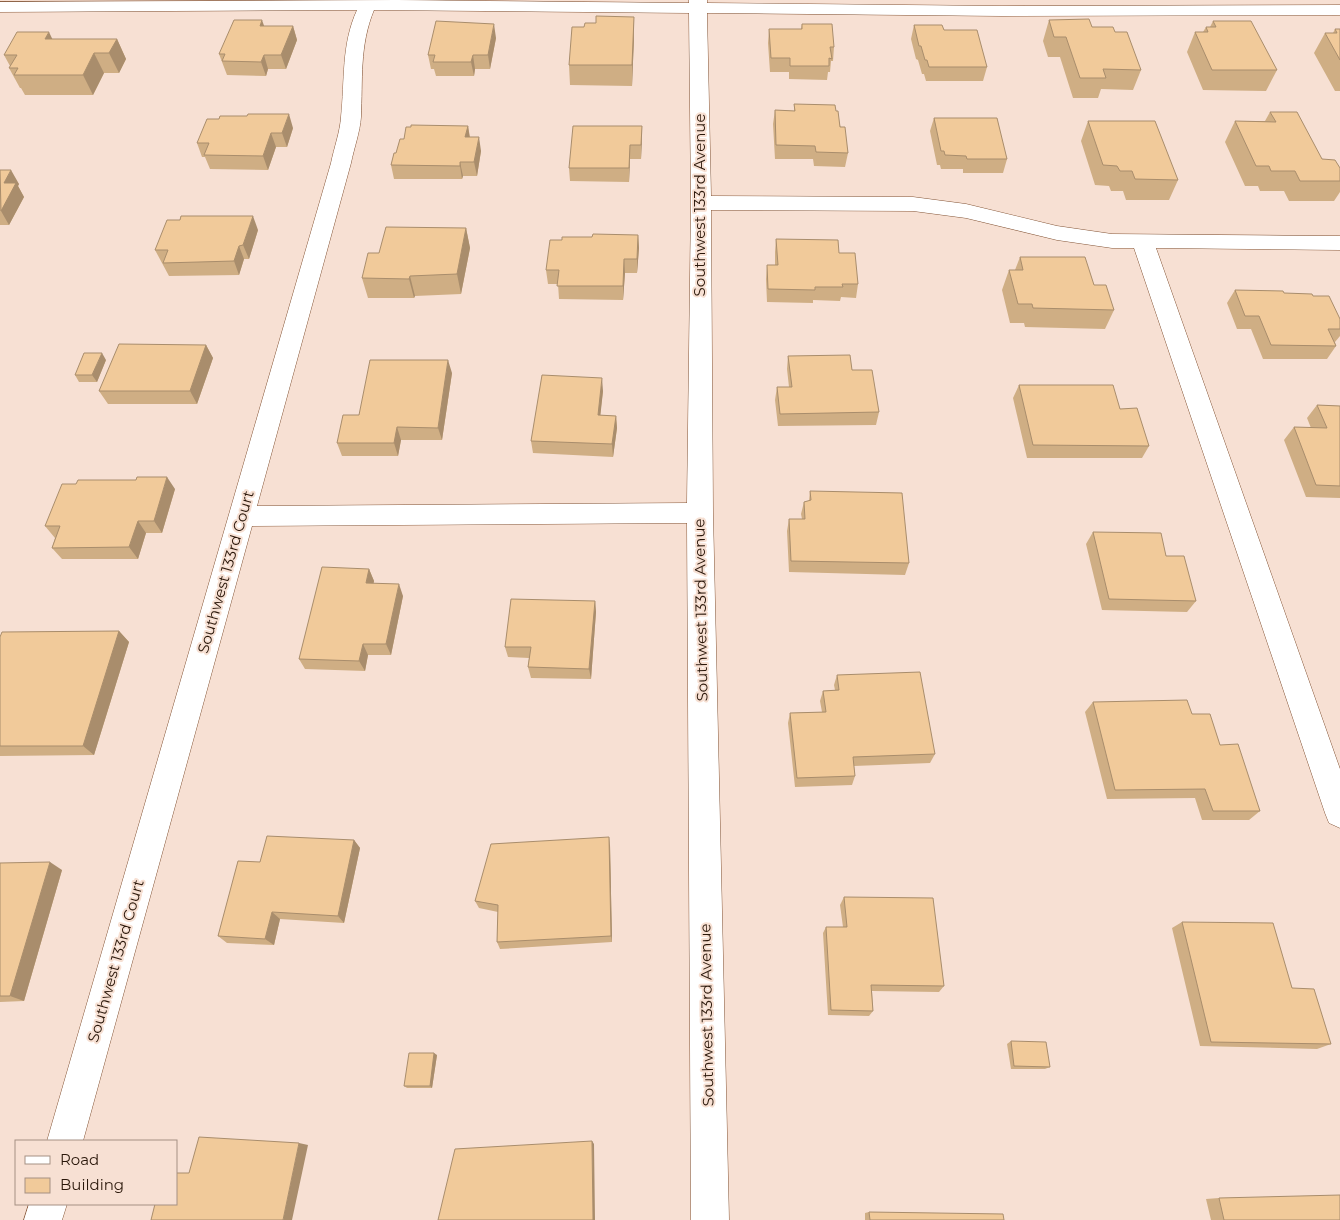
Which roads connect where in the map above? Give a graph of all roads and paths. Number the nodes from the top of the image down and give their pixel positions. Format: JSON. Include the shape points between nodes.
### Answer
{"nodes":[{"id":1,"x":370,"y":2,"type":"edge"},
{"id":2,"x":698,"y":4,"type":"edge"},
{"id":3,"x":1088,"y":5,"type":"edge"},
{"id":4,"x":0,"y":7,"type":"edge"},
{"id":5,"x":1340,"y":10,"type":"edge"},
{"id":6,"x":701,"y":203,"type":"junction"},
{"id":7,"x":1143,"y":243,"type":"junction"},
{"id":8,"x":1340,"y":243,"type":"edge"},
{"id":9,"x":700,"y":513,"type":"junction"},
{"id":10,"x":242,"y":516,"type":"junction"},
{"id":11,"x":1340,"y":813,"type":"edge"},
{"id":12,"x":65,"y":1140,"type":"edge"},
{"id":13,"x":48,"y":1205,"type":"edge"},
{"id":14,"x":43,"y":1220,"type":"edge"},
{"id":15,"x":710,"y":1220,"type":"edge"}],
"edges":[{"from":1,"to":2,"type":"street"},
{"from":1,"to":4,"type":"street"},
{"from":1,"to":10,"type":"street","name":"Southwest 133rd Court","via":[[356,37],[352,61],[351,119],[341,163]]},
{"from":2,"to":3,"type":"street"},
{"from":2,"to":6,"type":"street","name":"Southwest 133rd Avenue"},
{"from":3,"to":5,"type":"street"},
{"from":6,"to":7,"type":"street","via":[[934,206],[1066,235]]},
{"from":6,"to":9,"type":"street","name":"Southwest 133rd Avenue"},
{"from":7,"to":8,"type":"street"},
{"from":7,"to":11,"type":"street"},
{"from":9,"to":10,"type":"street"},
{"from":9,"to":15,"type":"street","name":"Southwest 133rd Avenue"},
{"from":10,"to":12,"type":"street","name":"Southwest 133rd Court"},
{"from":13,"to":14,"type":"street"}]}
